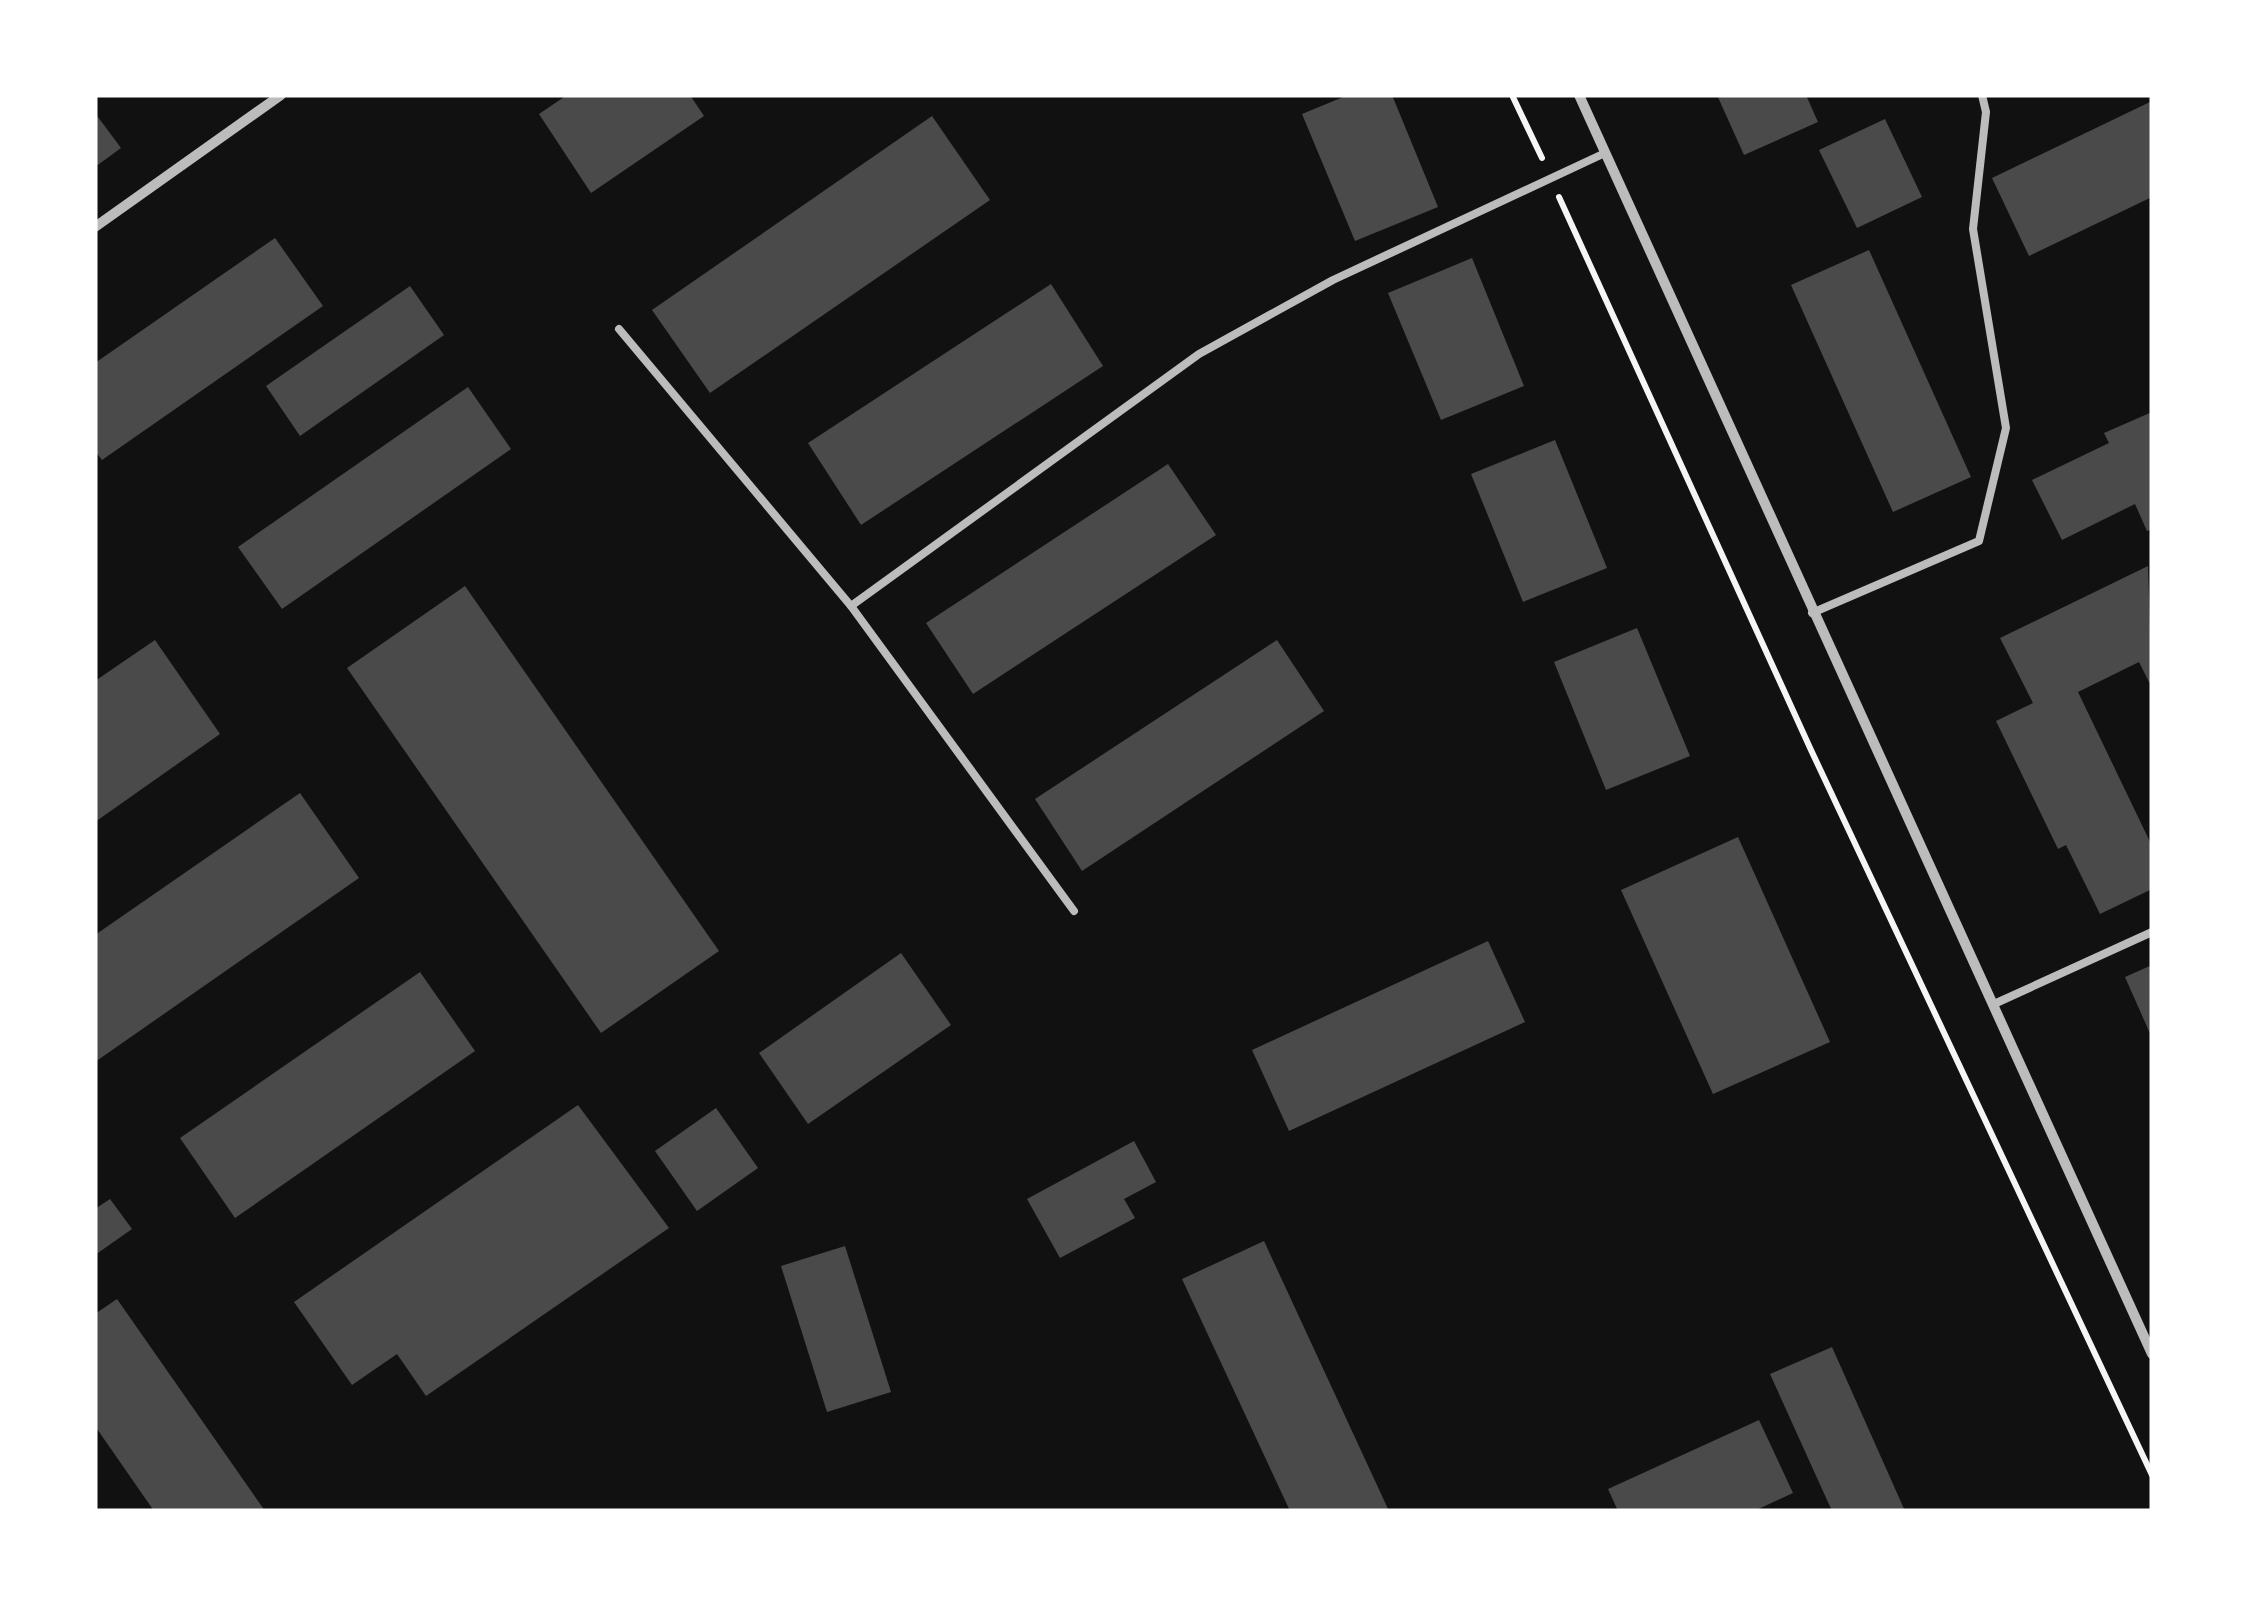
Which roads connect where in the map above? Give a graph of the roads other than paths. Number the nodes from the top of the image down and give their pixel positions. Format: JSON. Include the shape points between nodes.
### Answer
{"nodes":[{"id":1,"x":281,"y":95,"type":"edge"},
{"id":2,"x":1579,"y":95,"type":"edge"},
{"id":3,"x":1982,"y":95,"type":"edge"},
{"id":4,"x":1605,"y":153,"type":"junction"},
{"id":5,"x":95,"y":228,"type":"edge"},
{"id":6,"x":619,"y":329,"type":"dead end"},
{"id":7,"x":851,"y":606,"type":"junction"},
{"id":8,"x":1812,"y":613,"type":"junction"},
{"id":9,"x":1074,"y":911,"type":"dead end"},
{"id":10,"x":2152,"y":932,"type":"edge"},
{"id":11,"x":1994,"y":1004,"type":"junction"},
{"id":12,"x":2152,"y":1354,"type":"edge"}],
"edges":[{"from":1,"to":5,"type":"street"},
{"from":2,"to":4,"type":"street"},
{"from":3,"to":8,"type":"lane","via":[[1986,112],[1973,228],[2006,428],[1979,540]]},
{"from":4,"to":7,"type":"lane","via":[[1333,280],[1199,354]]},
{"from":4,"to":8,"type":"street"},
{"from":6,"to":7,"type":"lane"},
{"from":7,"to":9,"type":"lane"},
{"from":8,"to":11,"type":"street"},
{"from":10,"to":11,"type":"lane"},
{"from":11,"to":12,"type":"street"}]}
